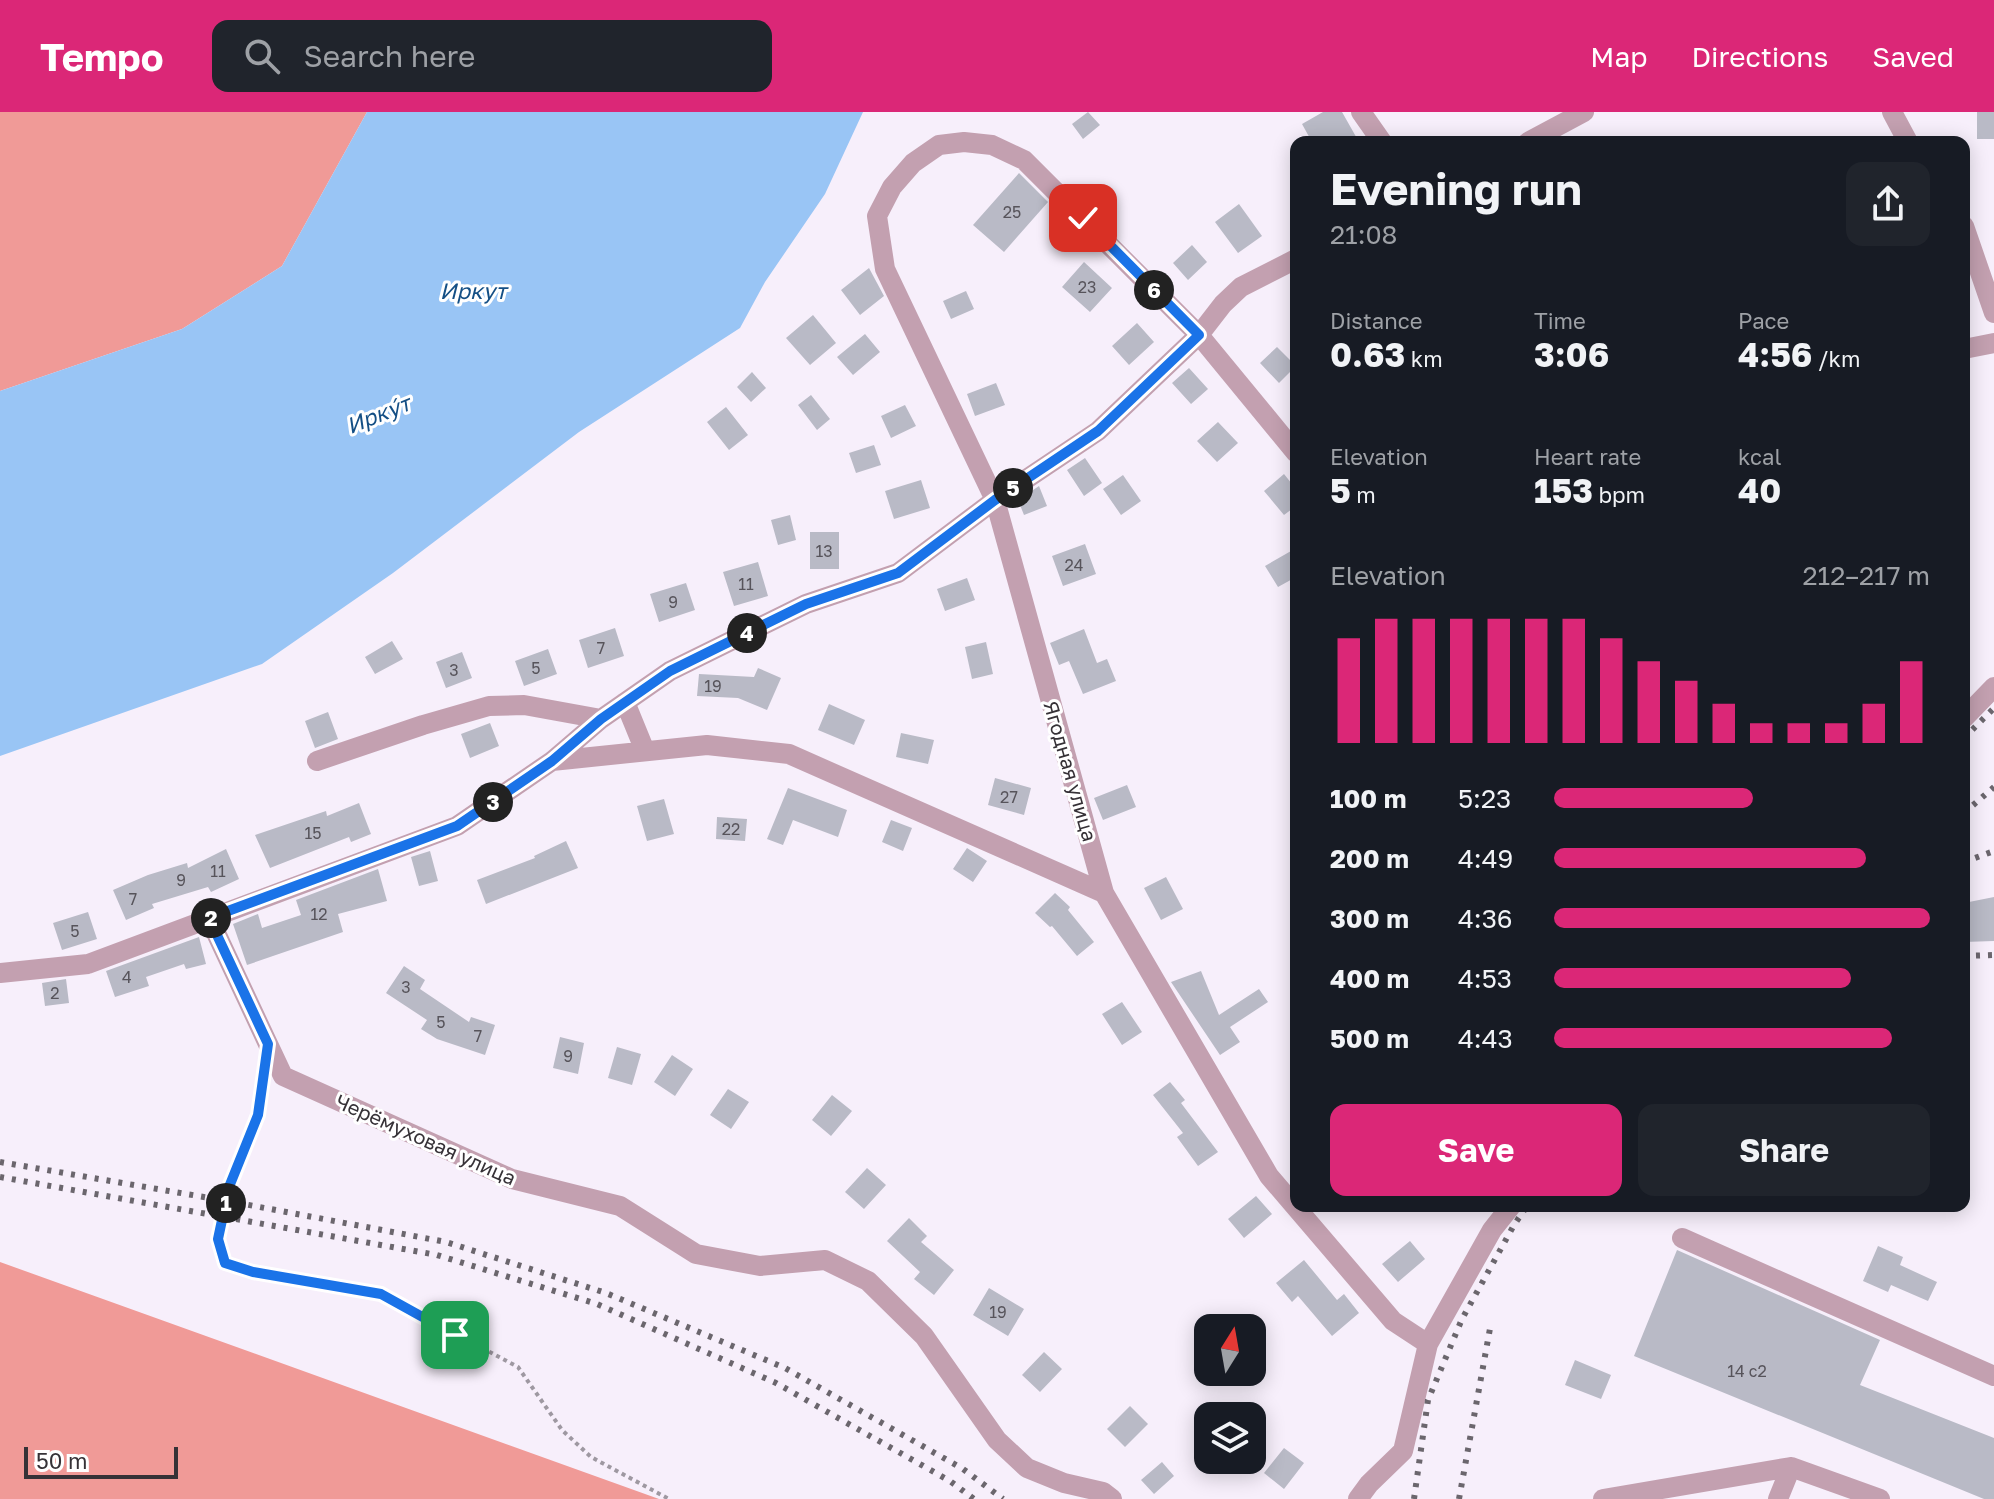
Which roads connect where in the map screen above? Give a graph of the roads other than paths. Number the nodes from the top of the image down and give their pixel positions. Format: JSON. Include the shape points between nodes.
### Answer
{"nodes":[{"id":1,"x":1361,"y":112,"type":"edge"},
{"id":2,"x":1584,"y":112,"type":"edge"},
{"id":3,"x":1892,"y":112,"type":"edge"},
{"id":4,"x":1378,"y":136,"type":"edge"},
{"id":5,"x":1539,"y":136,"type":"edge"},
{"id":6,"x":1905,"y":136,"type":"edge"},
{"id":7,"x":1970,"y":243,"type":"edge"},
{"id":8,"x":1290,"y":262,"type":"edge"},
{"id":9,"x":1994,"y":313,"type":"edge"},
{"id":10,"x":1199,"y":335,"type":"junction"},
{"id":11,"x":1994,"y":343,"type":"edge"},
{"id":12,"x":1970,"y":348,"type":"edge"},
{"id":13,"x":1290,"y":446,"type":"edge"},
{"id":14,"x":995,"y":500,"type":"junction"},
{"id":15,"x":1994,"y":687,"type":"edge"},
{"id":16,"x":625,"y":702,"type":"junction"},
{"id":17,"x":1970,"y":711,"type":"edge"},
{"id":18,"x":601,"y":719,"type":"junction"},
{"id":19,"x":645,"y":751,"type":"junction"},
{"id":20,"x":317,"y":761,"type":"dead end"},
{"id":21,"x":552,"y":761,"type":"junction"},
{"id":22,"x":1104,"y":893,"type":"junction"},
{"id":23,"x":209,"y":918,"type":"junction"},
{"id":24,"x":0,"y":973,"type":"edge"},
{"id":25,"x":1290,"y":1201,"type":"edge"},
{"id":26,"x":1300,"y":1212,"type":"edge"},
{"id":27,"x":1506,"y":1212,"type":"edge"},
{"id":28,"x":1682,"y":1238,"type":"dead end"},
{"id":29,"x":1428,"y":1344,"type":"junction"},
{"id":30,"x":1994,"y":1376,"type":"edge"},
{"id":31,"x":1791,"y":1467,"type":"junction"},
{"id":32,"x":1112,"y":1499,"type":"edge"},
{"id":33,"x":1358,"y":1499,"type":"edge"},
{"id":34,"x":1603,"y":1499,"type":"edge"},
{"id":35,"x":1778,"y":1499,"type":"edge"},
{"id":36,"x":1880,"y":1499,"type":"edge"}],
"edges":[{"from":1,"to":4,"type":"street"},
{"from":2,"to":5,"type":"street"},
{"from":3,"to":6,"type":"street"},
{"from":7,"to":9,"type":"street"},
{"from":8,"to":10,"type":"street","via":[[1241,287]]},
{"from":10,"to":13,"type":"street"},
{"from":10,"to":14,"type":"street","via":[[1098,431]]},
{"from":10,"to":14,"type":"street","name":"Ягодная улица","via":[[1024,160],[992,145],[964,142],[939,145],[913,163],[877,216],[885,269]]},
{"from":11,"to":12,"type":"street"},
{"from":14,"to":16,"type":"street","via":[[898,573],[806,604],[670,671]]},
{"from":14,"to":22,"type":"street","name":"Ягодная улица"},
{"from":15,"to":17,"type":"street"},
{"from":16,"to":18,"type":"street"},
{"from":16,"to":19,"type":"street"},
{"from":18,"to":20,"type":"street","via":[[524,705],[489,706]]},
{"from":18,"to":21,"type":"street"},
{"from":19,"to":21,"type":"street"},
{"from":19,"to":22,"type":"street","via":[[707,745],[789,754]]},
{"from":21,"to":23,"type":"street","via":[[457,826]]},
{"from":22,"to":25,"type":"street","name":"Ягодная улица","via":[[1269,1176]]},
{"from":23,"to":24,"type":"street","via":[[88,964]]},
{"from":23,"to":32,"type":"street","name":"Черёмуховая улица","via":[[283,1076],[512,1179],[620,1206],[696,1254],[760,1266],[825,1260],[868,1281],[924,1336],[997,1440],[1027,1468]]},
{"from":26,"to":29,"type":"street","name":"Ягодная улица","via":[[1393,1321]]},
{"from":27,"to":29,"type":"street"},
{"from":28,"to":30,"type":"street"},
{"from":29,"to":33,"type":"street","via":[[1403,1451]]},
{"from":31,"to":34,"type":"street"},
{"from":31,"to":35,"type":"street"},
{"from":31,"to":36,"type":"street"}]}
